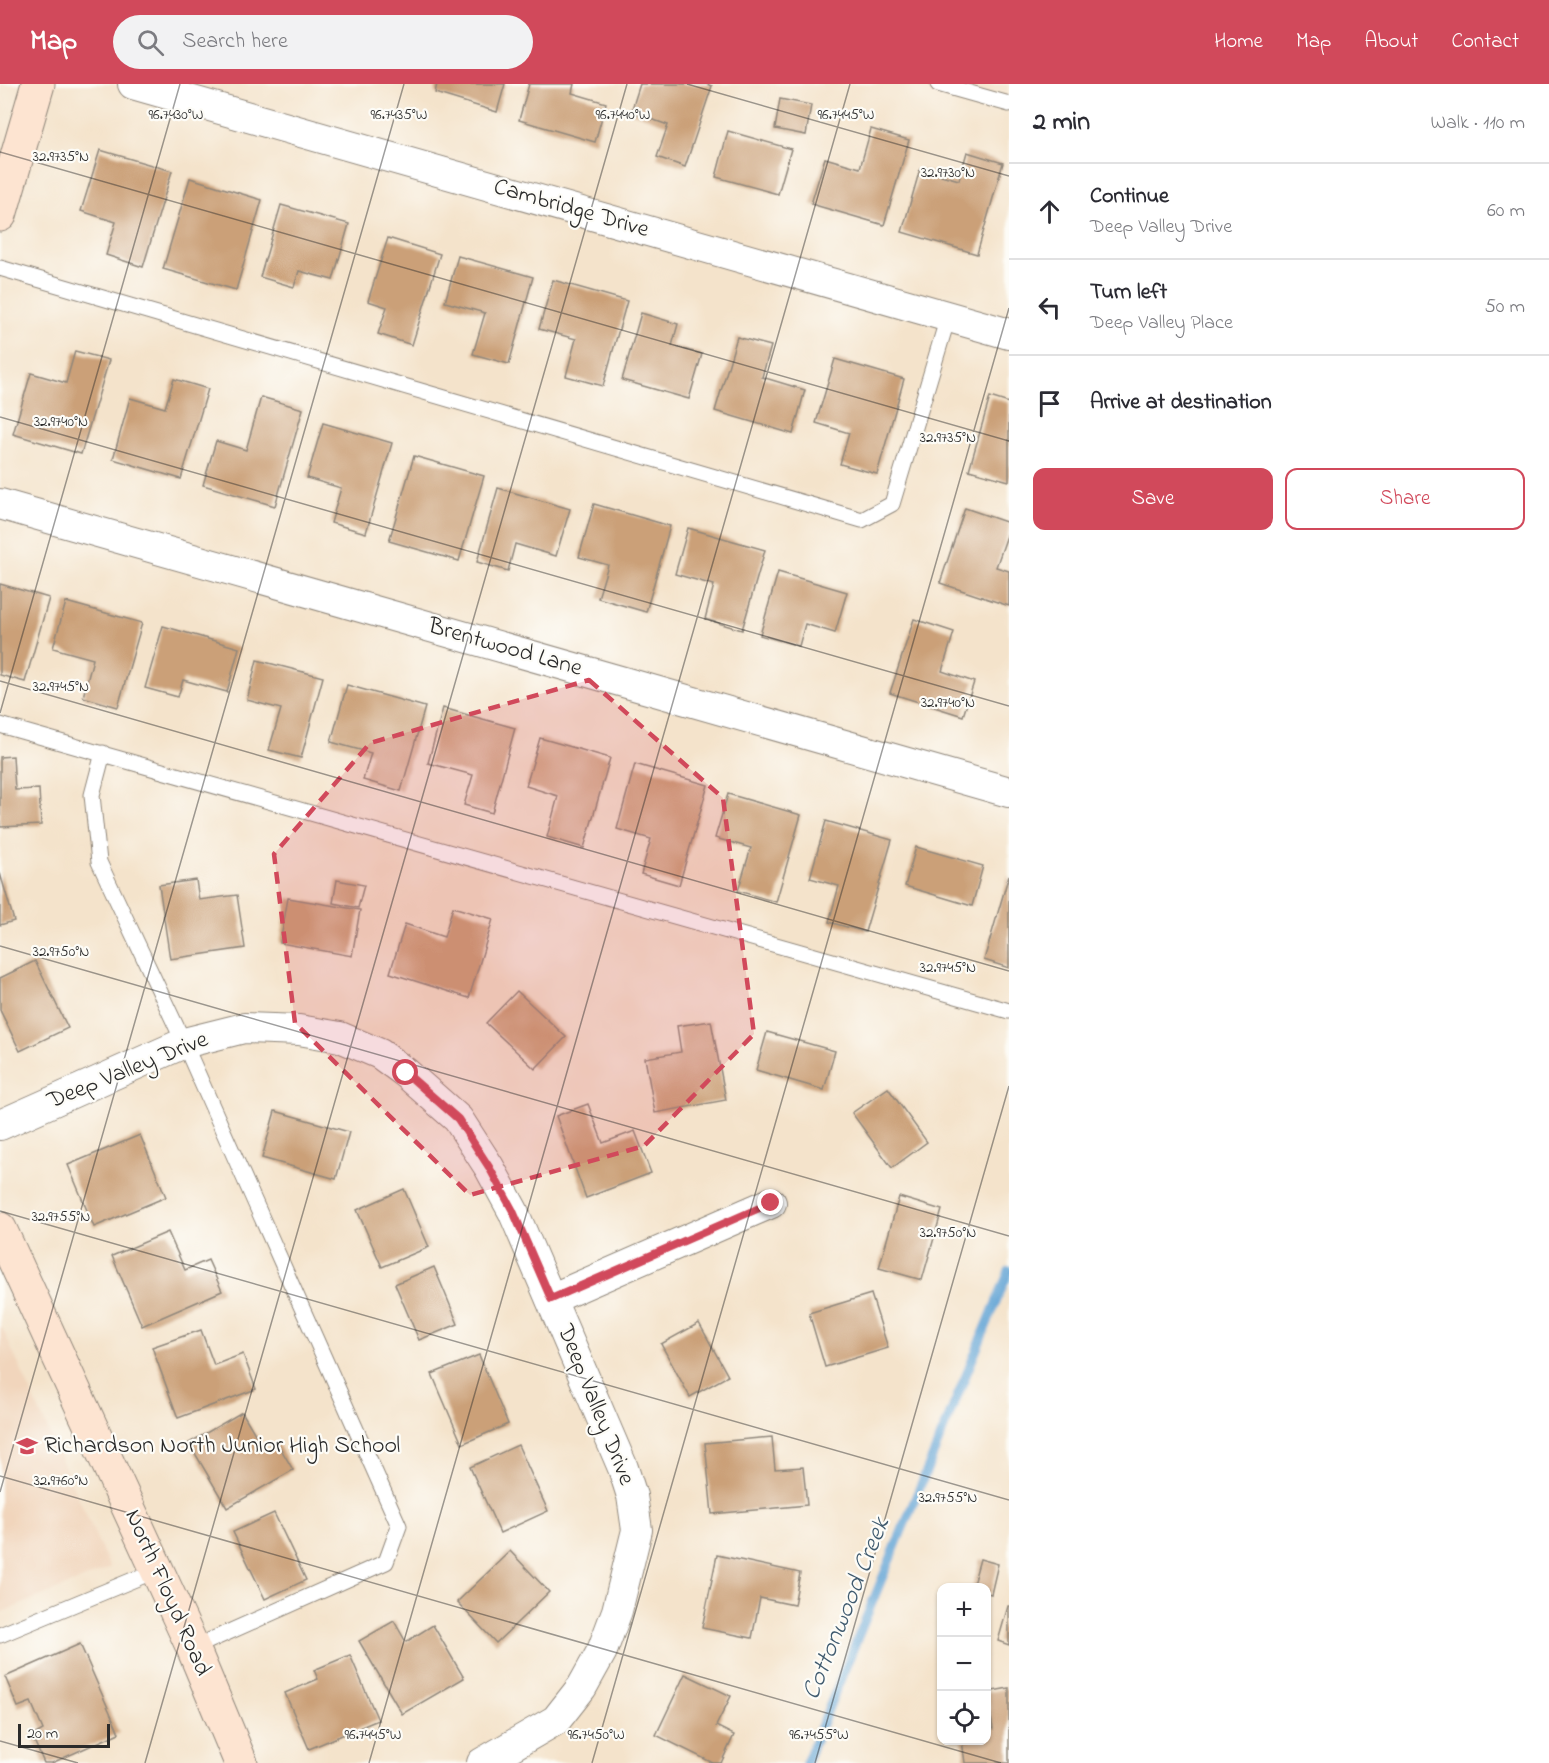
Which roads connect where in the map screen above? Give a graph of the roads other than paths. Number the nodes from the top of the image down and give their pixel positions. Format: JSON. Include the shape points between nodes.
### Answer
{"nodes":[{"id":1,"x":38,"y":84,"type":"edge"},
{"id":2,"x":133,"y":84,"type":"edge"},
{"id":3,"x":938,"y":84,"type":"edge"},
{"id":4,"x":1009,"y":104,"type":"edge"},
{"id":5,"x":0,"y":215,"type":"edge"},
{"id":6,"x":0,"y":268,"type":"edge"},
{"id":7,"x":948,"y":317,"type":"junction"},
{"id":8,"x":1009,"y":334,"type":"edge"},
{"id":9,"x":0,"y":504,"type":"edge"},
{"id":10,"x":0,"y":725,"type":"edge"},
{"id":11,"x":103,"y":753,"type":"junction"},
{"id":12,"x":1009,"y":792,"type":"edge"},
{"id":13,"x":1009,"y":1011,"type":"edge"},
{"id":14,"x":184,"y":1043,"type":"junction"},
{"id":15,"x":0,"y":1125,"type":"edge"},
{"id":16,"x":771,"y":1203,"type":"dead end"},
{"id":17,"x":0,"y":1229,"type":"edge"},
{"id":18,"x":551,"y":1299,"type":"junction"},
{"id":19,"x":157,"y":1570,"type":"junction"},
{"id":20,"x":0,"y":1635,"type":"edge"},
{"id":21,"x":193,"y":1648,"type":"junction"},
{"id":22,"x":241,"y":1763,"type":"edge"},
{"id":23,"x":482,"y":1763,"type":"edge"}],
"edges":[{"from":1,"to":5,"type":"street"},
{"from":2,"to":7,"type":"street","name":"Cambridge Drive"},
{"from":3,"to":4,"type":"lane"},
{"from":6,"to":7,"type":"lane","via":[[862,520],[891,504]]},
{"from":7,"to":8,"type":"street","name":"Cambridge Drive"},
{"from":9,"to":12,"type":"street","name":"Brentwood Lane"},
{"from":10,"to":11,"type":"lane"},
{"from":11,"to":13,"type":"lane"},
{"from":11,"to":14,"type":"lane","via":[[92,795],[99,862]]},
{"from":14,"to":15,"type":"street","name":"Deep Valley Drive"},
{"from":14,"to":18,"type":"street","name":"Deep Valley Drive","via":[[244,1028],[299,1029],[340,1037],[389,1060],[458,1119],[513,1211]]},
{"from":14,"to":21,"type":"lane","via":[[399,1526],[386,1562]]},
{"from":16,"to":18,"type":"street"},
{"from":17,"to":19,"type":"street","name":"North Floyd Road"},
{"from":18,"to":23,"type":"street","name":"Deep Valley Drive","via":[[623,1468],[637,1530],[617,1611],[602,1651],[582,1687],[556,1720]]},
{"from":19,"to":20,"type":"lane"},
{"from":19,"to":21,"type":"street","name":"North Floyd Road"},
{"from":21,"to":22,"type":"street","name":"North Floyd Road"}]}
